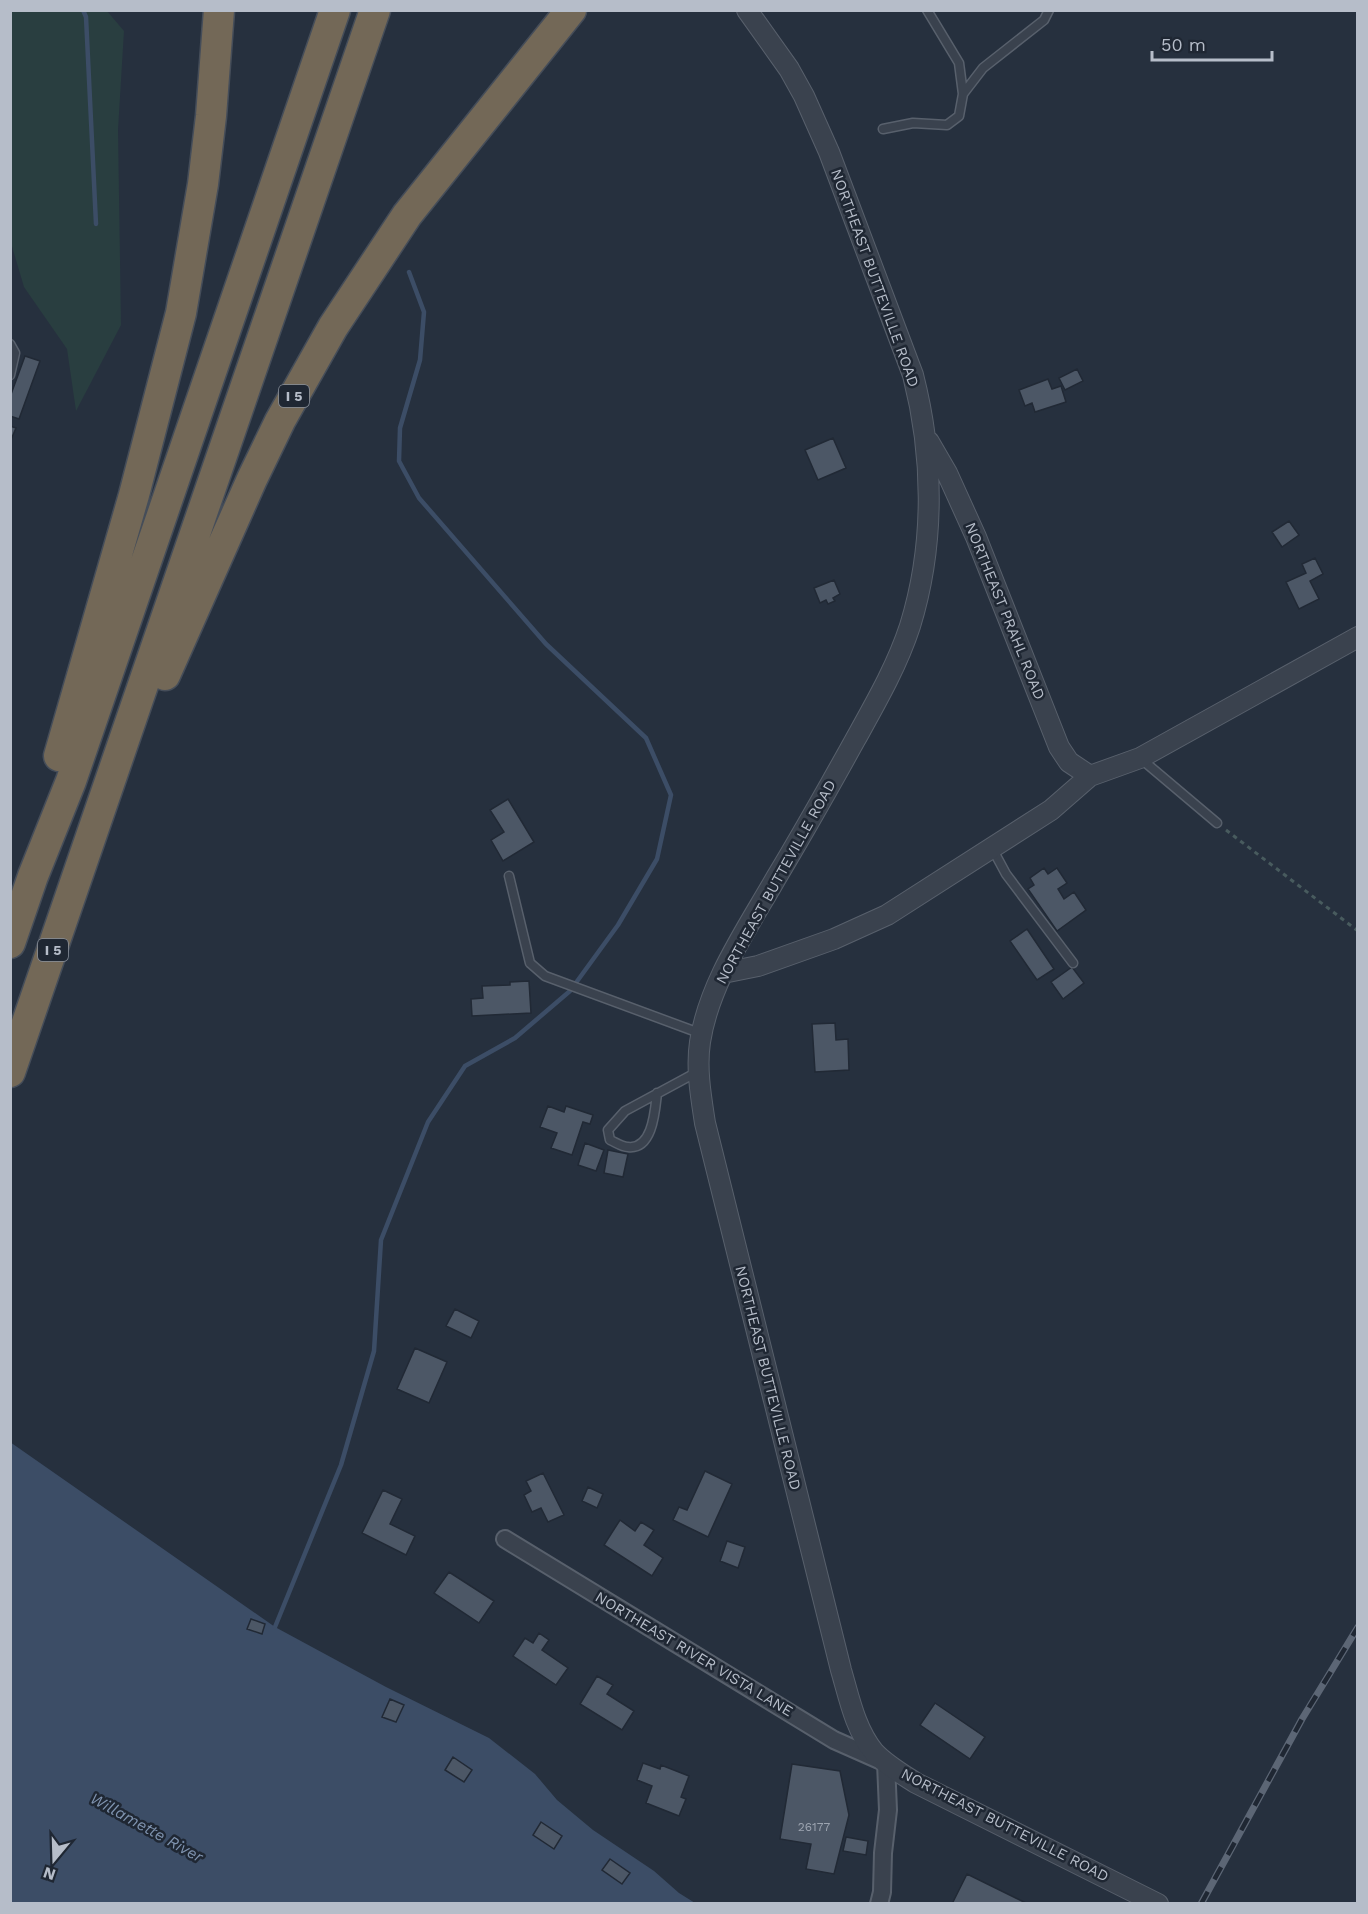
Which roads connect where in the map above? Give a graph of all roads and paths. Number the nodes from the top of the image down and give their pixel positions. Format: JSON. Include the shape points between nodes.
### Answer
{"nodes":[{"id":1,"x":219,"y":10,"type":"edge"},
{"id":2,"x":328,"y":10,"type":"edge"},
{"id":3,"x":335,"y":10,"type":"edge"},
{"id":4,"x":572,"y":10,"type":"edge"},
{"id":5,"x":747,"y":10,"type":"edge"},
{"id":6,"x":927,"y":10,"type":"edge"},
{"id":7,"x":1049,"y":10,"type":"edge"},
{"id":8,"x":374,"y":16,"type":"edge"},
{"id":9,"x":314,"y":71,"type":"junction"},
{"id":10,"x":963,"y":94,"type":"junction"},
{"id":11,"x":883,"y":129,"type":"dead end"},
{"id":12,"x":10,"y":344,"type":"edge"},
{"id":13,"x":10,"y":375,"type":"edge"},
{"id":14,"x":926,"y":438,"type":"junction"},
{"id":15,"x":1358,"y":637,"type":"edge"},
{"id":16,"x":1140,"y":758,"type":"junction"},
{"id":17,"x":1090,"y":776,"type":"junction"},
{"id":18,"x":1217,"y":823,"type":"joint"},
{"id":19,"x":95,"y":828,"type":"junction"},
{"id":20,"x":992,"y":848,"type":"junction"},
{"id":21,"x":33,"y":876,"type":"junction"},
{"id":22,"x":509,"y":876,"type":"dead end"},
{"id":23,"x":1358,"y":931,"type":"edge"},
{"id":24,"x":10,"y":943,"type":"edge"},
{"id":25,"x":1073,"y":963,"type":"dead end"},
{"id":26,"x":723,"y":973,"type":"junction"},
{"id":27,"x":702,"y":1034,"type":"junction"},
{"id":28,"x":699,"y":1071,"type":"junction"},
{"id":29,"x":10,"y":1072,"type":"edge"},
{"id":30,"x":657,"y":1093,"type":"junction"},
{"id":31,"x":505,"y":1539,"type":"dead end"},
{"id":32,"x":886,"y":1763,"type":"junction"},
{"id":33,"x":879,"y":1904,"type":"edge"},
{"id":34,"x":1158,"y":1904,"type":"edge"}],
"edges":[{"from":1,"to":21,"type":"highway","via":[[203,184],[181,313],[134,495],[54,774]]},
{"from":2,"to":9,"type":"highway"},
{"from":3,"to":9,"type":"highway"},
{"from":4,"to":19,"type":"highway","number":"I 5","via":[[407,215],[333,327],[252,479]]},
{"from":5,"to":14,"type":"street","name":"NORTHEAST BUTTEVILLE ROAD","via":[[799,87],[825,143],[913,375]]},
{"from":6,"to":10,"type":"lane","via":[[958,63]]},
{"from":7,"to":10,"type":"lane","via":[[1044,20],[983,68]]},
{"from":8,"to":19,"type":"highway","number":"I 5"},
{"from":9,"to":21,"type":"highway","via":[[71,781]]},
{"from":10,"to":11,"type":"lane","via":[[959,116],[947,125],[913,123]]},
{"from":12,"to":13,"type":"lane","via":[[15,353]]},
{"from":14,"to":17,"type":"street","name":"NORTHEAST PRAHL ROAD","via":[[976,537],[1059,747],[1069,762]]},
{"from":14,"to":26,"type":"street","name":"NORTHEAST BUTTEVILLE ROAD","via":[[929,506],[925,561],[901,650],[877,700]]},
{"from":15,"to":16,"type":"street"},
{"from":16,"to":17,"type":"street"},
{"from":16,"to":18,"type":"lane"},
{"from":17,"to":20,"type":"street","via":[[1051,810]]},
{"from":18,"to":23,"type":"path"},
{"from":19,"to":29,"type":"highway","number":"I 5"},
{"from":20,"to":25,"type":"lane","via":[[1006,874]]},
{"from":20,"to":26,"type":"street","via":[[877,920],[758,966]]},
{"from":21,"to":24,"type":"highway"},
{"from":22,"to":27,"type":"lane","via":[[530,963],[545,976]]},
{"from":26,"to":27,"type":"street","name":"NORTHEAST BUTTEVILLE ROAD"},
{"from":27,"to":28,"type":"street","name":"NORTHEAST BUTTEVILLE ROAD"},
{"from":28,"to":30,"type":"lane"},
{"from":28,"to":32,"type":"street","name":"NORTHEAST BUTTEVILLE ROAD","via":[[712,1155],[841,1670],[858,1724]]},
{"from":30,"to":30,"type":"lane","via":[[625,1111],[608,1130],[610,1140],[627,1148],[643,1142],[652,1129]]},
{"from":31,"to":32,"type":"street","name":"NORTHEAST RIVER VISTA LANE","via":[[834,1740]]},
{"from":32,"to":33,"type":"street","via":[[888,1810]]},
{"from":32,"to":34,"type":"street","name":"NORTHEAST BUTTEVILLE ROAD","via":[[916,1783]]}]}
